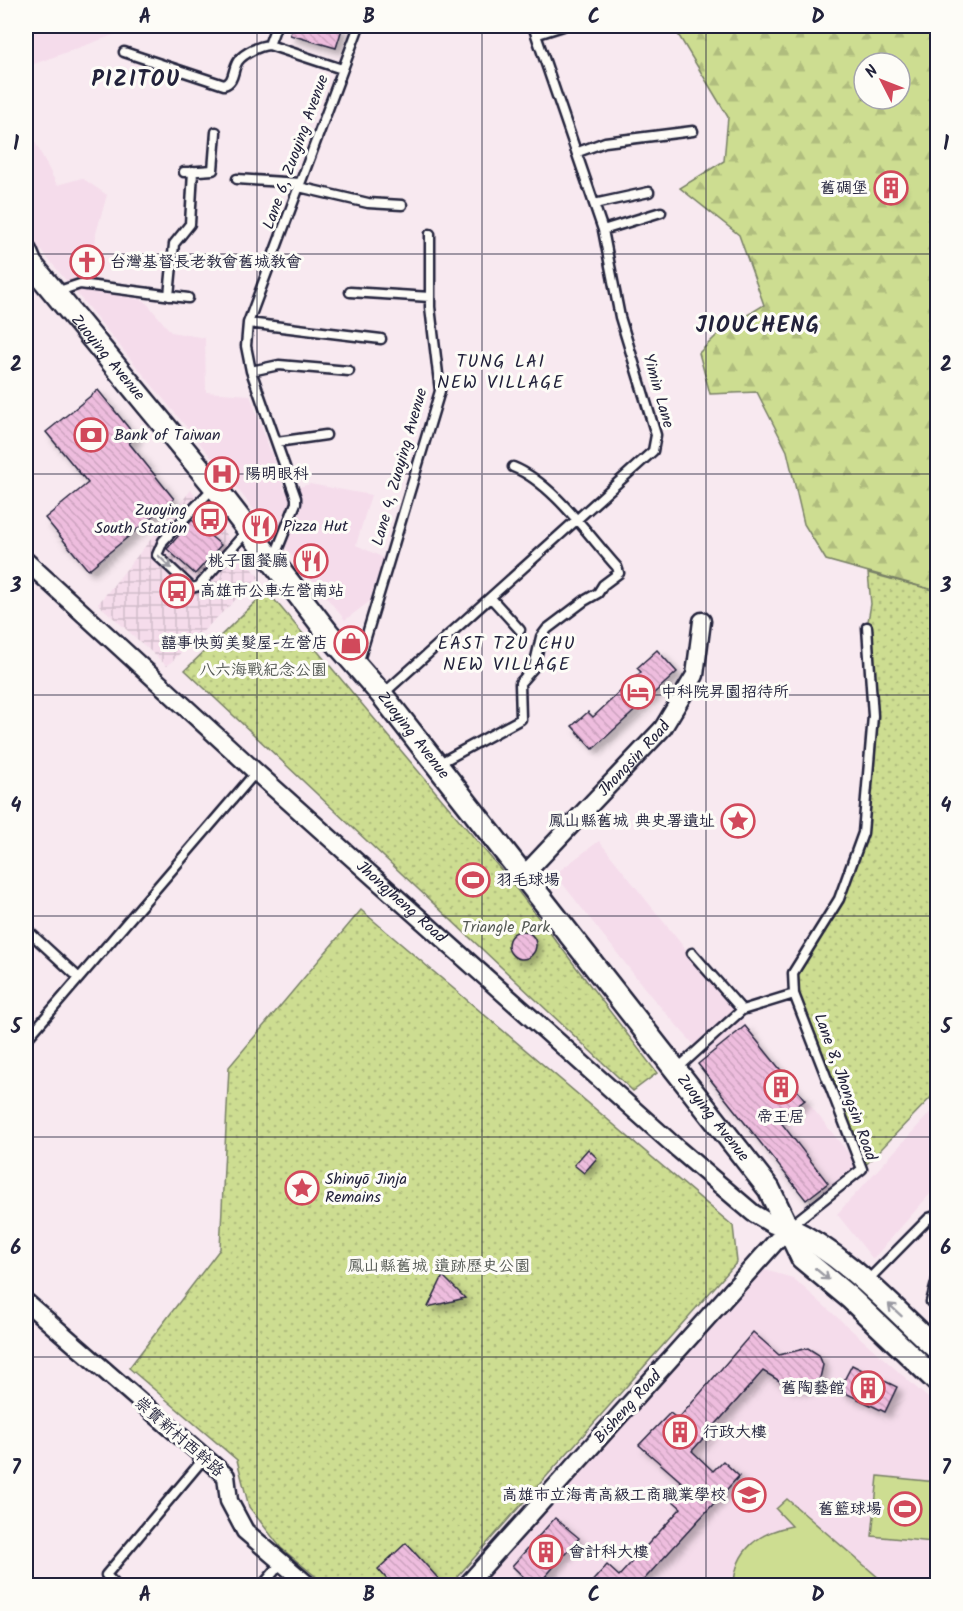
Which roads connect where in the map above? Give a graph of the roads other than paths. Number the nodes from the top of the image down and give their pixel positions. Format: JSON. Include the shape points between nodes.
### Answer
{"nodes":[{"id":1,"x":276,"y":26,"type":"edge"},
{"id":2,"x":359,"y":26,"type":"edge"},
{"id":3,"x":563,"y":26,"type":"edge"},
{"id":4,"x":536,"y":30,"type":"edge"},
{"id":5,"x":268,"y":45,"type":"junction"},
{"id":6,"x":124,"y":52,"type":"dead end"},
{"id":7,"x":342,"y":69,"type":"junction"},
{"id":8,"x":693,"y":131,"type":"dead end"},
{"id":9,"x":216,"y":132,"type":"dead end"},
{"id":10,"x":578,"y":152,"type":"junction"},
{"id":11,"x":237,"y":179,"type":"dead end"},
{"id":12,"x":299,"y":185,"type":"junction"},
{"id":13,"x":650,"y":192,"type":"dead end"},
{"id":14,"x":594,"y":204,"type":"junction"},
{"id":15,"x":402,"y":205,"type":"dead end"},
{"id":16,"x":661,"y":212,"type":"dead end"},
{"id":17,"x":603,"y":230,"type":"junction"},
{"id":18,"x":430,"y":234,"type":"dead end"},
{"id":19,"x":27,"y":261,"type":"edge"},
{"id":20,"x":55,"y":292,"type":"junction"},
{"id":21,"x":350,"y":292,"type":"dead end"},
{"id":22,"x":169,"y":296,"type":"junction"},
{"id":23,"x":430,"y":297,"type":"junction"},
{"id":24,"x":189,"y":298,"type":"dead end"},
{"id":25,"x":248,"y":323,"type":"junction"},
{"id":26,"x":381,"y":339,"type":"dead end"},
{"id":27,"x":349,"y":370,"type":"dead end"},
{"id":28,"x":251,"y":371,"type":"junction"},
{"id":29,"x":326,"y":435,"type":"dead end"},
{"id":30,"x":278,"y":442,"type":"junction"},
{"id":31,"x":513,"y":467,"type":"dead end"},
{"id":32,"x":214,"y":487,"type":"junction"},
{"id":33,"x":576,"y":521,"type":"junction"},
{"id":34,"x":248,"y":530,"type":"junction"},
{"id":35,"x":26,"y":561,"type":"edge"},
{"id":36,"x":272,"y":562,"type":"junction"},
{"id":37,"x":491,"y":598,"type":"junction"},
{"id":38,"x":702,"y":621,"type":"dead end"},
{"id":39,"x":867,"y":627,"type":"dead end"},
{"id":40,"x":520,"y":630,"type":"dead end"},
{"id":41,"x":357,"y":668,"type":"junction"},
{"id":42,"x":382,"y":695,"type":"junction"},
{"id":43,"x":437,"y":764,"type":"junction"},
{"id":44,"x":256,"y":772,"type":"junction"},
{"id":45,"x":525,"y":874,"type":"junction"},
{"id":46,"x":26,"y":929,"type":"edge"},
{"id":47,"x":692,"y":953,"type":"dead end"},
{"id":48,"x":78,"y":977,"type":"junction"},
{"id":49,"x":794,"y":994,"type":"junction"},
{"id":50,"x":742,"y":1010,"type":"junction"},
{"id":51,"x":26,"y":1040,"type":"edge"},
{"id":52,"x":675,"y":1071,"type":"junction"},
{"id":53,"x":938,"y":1215,"type":"edge"},
{"id":54,"x":788,"y":1228,"type":"junction"},
{"id":55,"x":938,"y":1276,"type":"edge"},
{"id":56,"x":865,"y":1283,"type":"junction"},
{"id":57,"x":850,"y":1299,"type":"junction"},
{"id":58,"x":26,"y":1302,"type":"edge"},
{"id":59,"x":931,"y":1302,"type":"dead end"},
{"id":60,"x":938,"y":1350,"type":"edge"},
{"id":61,"x":938,"y":1382,"type":"edge"},
{"id":62,"x":205,"y":1457,"type":"junction"},
{"id":63,"x":282,"y":1562,"type":"junction"},
{"id":64,"x":117,"y":1586,"type":"edge"},
{"id":65,"x":262,"y":1586,"type":"edge"},
{"id":66,"x":309,"y":1586,"type":"edge"},
{"id":67,"x":466,"y":1586,"type":"edge"}],
"edges":[{"from":1,"to":5,"type":"lane"},
{"from":2,"to":7,"type":"lane","name":"Lane 6, Zuoying Avenue"},
{"from":3,"to":4,"type":"lane"},
{"from":4,"to":10,"type":"lane","name":"Yimin Lane"},
{"from":5,"to":6,"type":"lane","via":[[238,61],[231,80],[224,85]]},
{"from":5,"to":7,"type":"lane"},
{"from":7,"to":12,"type":"lane","name":"Lane 6, Zuoying Avenue"},
{"from":8,"to":10,"type":"lane","via":[[605,142]]},
{"from":9,"to":22,"type":"lane","via":[[213,171],[189,171],[189,224],[174,244]]},
{"from":10,"to":14,"type":"lane","name":"Yimin Lane"},
{"from":11,"to":12,"type":"lane"},
{"from":12,"to":15,"type":"lane","via":[[368,203]]},
{"from":12,"to":25,"type":"lane","name":"Lane 6, Zuoying Avenue"},
{"from":13,"to":14,"type":"lane"},
{"from":14,"to":17,"type":"lane","name":"Yimin Lane"},
{"from":16,"to":17,"type":"lane"},
{"from":17,"to":33,"type":"lane","name":"Yimin Lane","via":[[620,317],[657,440],[653,451]]},
{"from":18,"to":23,"type":"lane","name":"Lane 4, Zuoying Avenue"},
{"from":19,"to":20,"type":"street","name":"Zuoying Avenue"},
{"from":20,"to":22,"type":"lane","via":[[80,284]]},
{"from":20,"to":32,"type":"street","name":"Zuoying Avenue"},
{"from":21,"to":23,"type":"lane"},
{"from":22,"to":24,"type":"lane"},
{"from":23,"to":41,"type":"lane","name":"Lane 4, Zuoying Avenue","via":[[440,392]]},
{"from":25,"to":26,"type":"lane"},
{"from":25,"to":28,"type":"lane","name":"Lane 6, Zuoying Avenue","via":[[246,346]]},
{"from":27,"to":28,"type":"lane","via":[[279,366]]},
{"from":28,"to":30,"type":"lane","name":"Lane 6, Zuoying Avenue"},
{"from":29,"to":30,"type":"lane"},
{"from":30,"to":36,"type":"lane","name":"Lane 6, Zuoying Avenue","via":[[296,503]]},
{"from":31,"to":33,"type":"lane","via":[[529,473],[546,487]]},
{"from":32,"to":34,"type":"street","name":"Zuoying Avenue"},
{"from":32,"to":34,"type":"lane","one_way":true,"via":[[164,540],[157,555],[192,588]]},
{"from":33,"to":37,"type":"lane","name":"Yimin Lane"},
{"from":33,"to":43,"type":"lane","via":[[619,573],[598,594],[541,636],[534,667],[520,683],[521,719]]},
{"from":34,"to":36,"type":"street","name":"Zuoying Avenue"},
{"from":35,"to":44,"type":"street","name":"Jhongjheng Road"},
{"from":36,"to":41,"type":"street","name":"Zuoying Avenue"},
{"from":37,"to":40,"type":"lane"},
{"from":37,"to":42,"type":"lane","name":"Yimin Lane"},
{"from":38,"to":45,"type":"street","name":"Jhongsin Road","via":[[695,675],[663,728]]},
{"from":39,"to":49,"type":"lane","name":"Lane 8, Jhongsin Road","via":[[873,716],[863,833],[839,899],[793,973]]},
{"from":41,"to":42,"type":"street","name":"Zuoying Avenue"},
{"from":42,"to":43,"type":"street","name":"Zuoying Avenue"},
{"from":43,"to":45,"type":"street","name":"Zuoying Avenue"},
{"from":44,"to":48,"type":"lane"},
{"from":44,"to":54,"type":"street","name":"Jhongjheng Road","via":[[749,1210],[773,1225]]},
{"from":45,"to":52,"type":"street","name":"Zuoying Avenue"},
{"from":46,"to":48,"type":"lane"},
{"from":47,"to":50,"type":"lane"},
{"from":48,"to":51,"type":"lane"},
{"from":49,"to":50,"type":"lane"},
{"from":49,"to":54,"type":"lane","name":"Lane 8, Jhongsin Road","via":[[862,1169]]},
{"from":50,"to":52,"type":"lane"},
{"from":52,"to":54,"type":"street","name":"Zuoying Avenue","via":[[769,1189]]},
{"from":53,"to":56,"type":"lane","via":[[929,1218]]},
{"from":54,"to":56,"type":"street","via":[[814,1240]]},
{"from":54,"to":57,"type":"street","name":"Zuoying Avenue","one_way":true,"via":[[802,1257]]},
{"from":54,"to":67,"type":"street","name":"Bisheng Road"},
{"from":55,"to":59,"type":"lane"},
{"from":56,"to":57,"type":"lane"},
{"from":60,"to":56,"type":"street","one_way":true},
{"from":57,"to":61,"type":"street","name":"Zuoying Avenue"},
{"from":58,"to":62,"type":"street","name":"崇實新村西幹路"},
{"from":62,"to":63,"type":"street","name":"崇實新村西幹路","via":[[226,1476],[229,1501],[245,1532]]},
{"from":62,"to":64,"type":"lane","via":[[106,1575]]},
{"from":63,"to":65,"type":"lane"},
{"from":63,"to":66,"type":"street","name":"崇實新村西幹路"}]}
